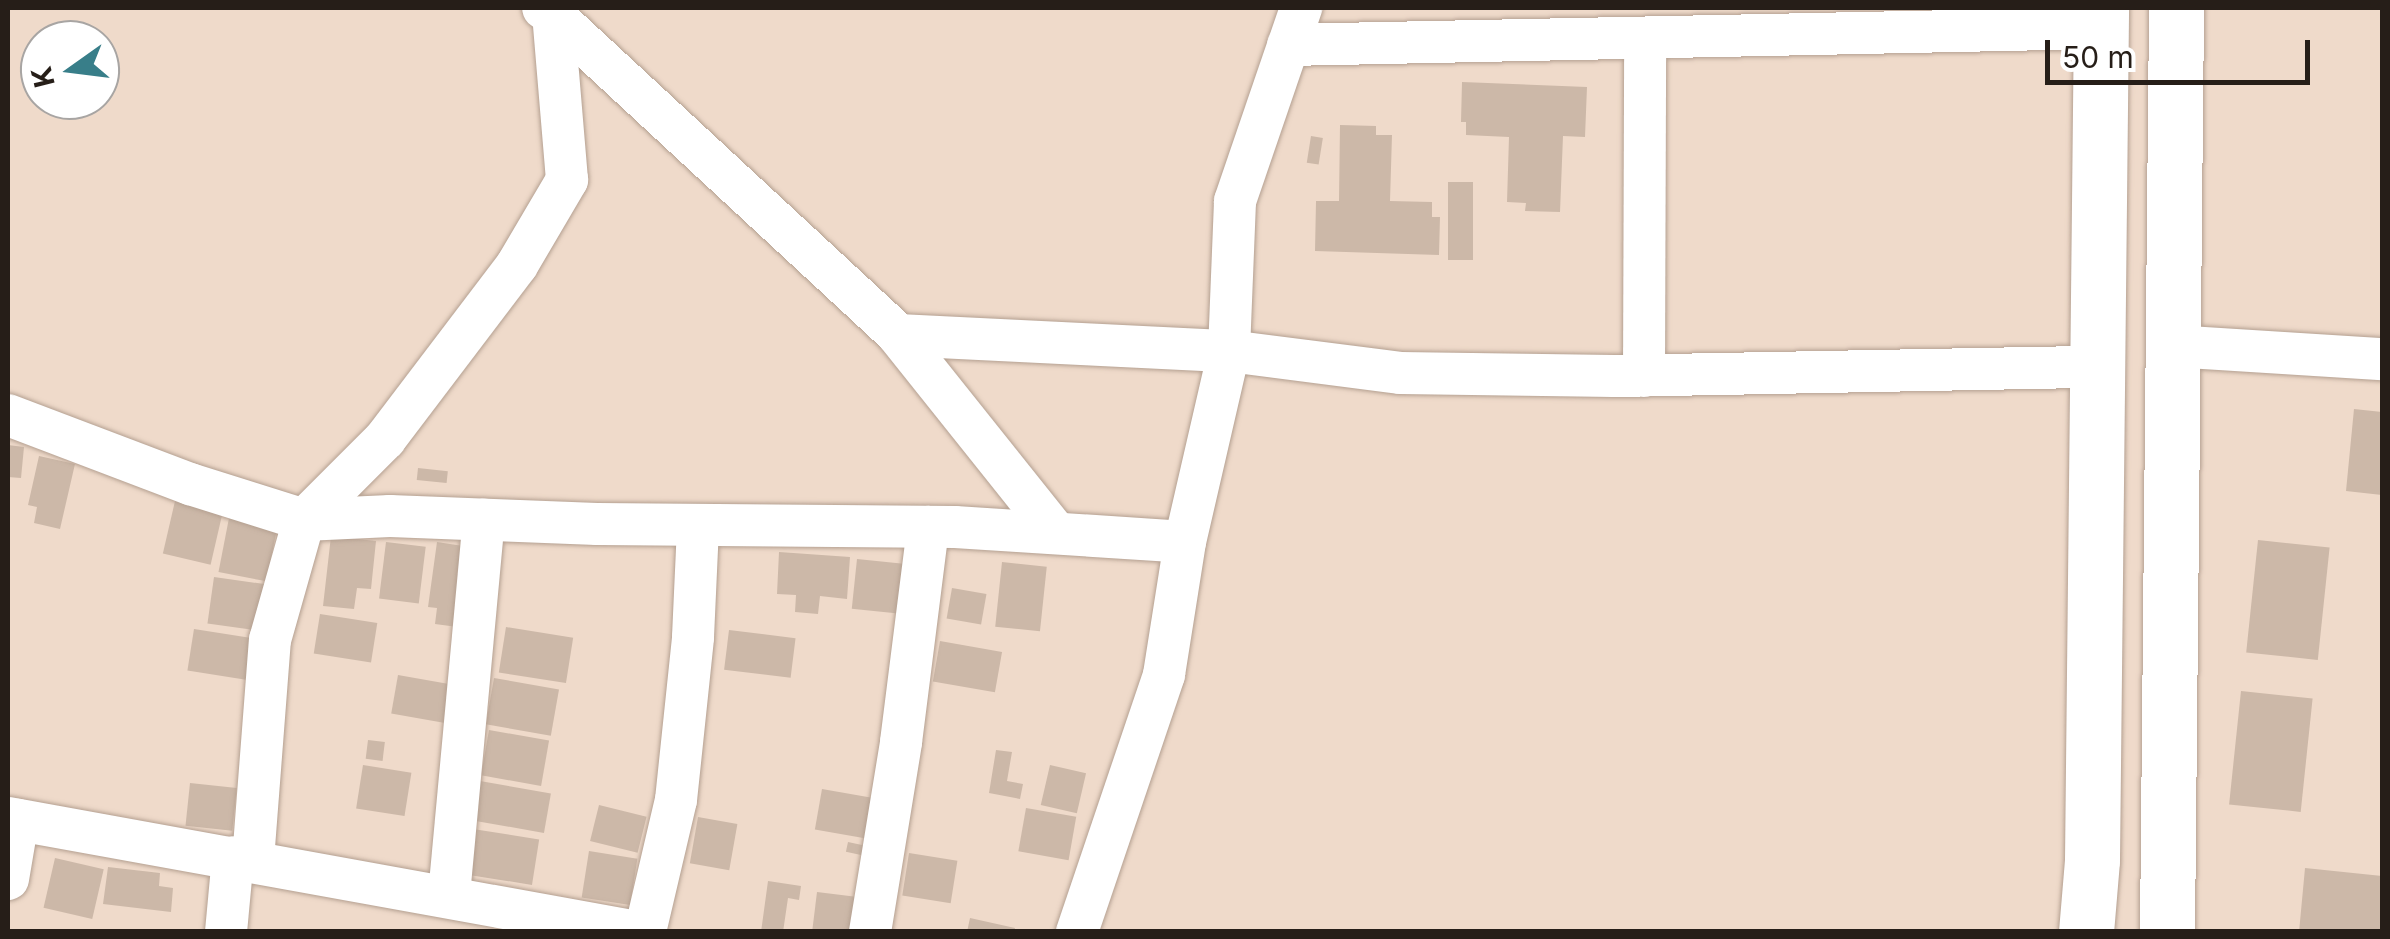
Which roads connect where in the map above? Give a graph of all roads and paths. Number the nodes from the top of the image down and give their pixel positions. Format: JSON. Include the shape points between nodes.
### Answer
{"nodes":[{"id":1,"x":2176,"y":8,"type":"edge"},
{"id":2,"x":548,"y":11,"type":"edge"},
{"id":3,"x":2101,"y":18,"type":"edge"},
{"id":4,"x":1294,"y":26,"type":"edge"},
{"id":5,"x":1645,"y":38,"type":"junction"},
{"id":6,"x":898,"y":335,"type":"junction"},
{"id":7,"x":2173,"y":346,"type":"junction"},
{"id":8,"x":1229,"y":350,"type":"junction"},
{"id":9,"x":2382,"y":359,"type":"edge"},
{"id":10,"x":2098,"y":367,"type":"junction"},
{"id":11,"x":1644,"y":376,"type":"junction"},
{"id":12,"x":8,"y":414,"type":"edge"},
{"id":13,"x":304,"y":520,"type":"junction"},
{"id":14,"x":484,"y":520,"type":"junction"},
{"id":15,"x":698,"y":526,"type":"junction"},
{"id":16,"x":928,"y":527,"type":"junction"},
{"id":17,"x":1056,"y":533,"type":"junction"},
{"id":18,"x":1185,"y":542,"type":"junction"},
{"id":19,"x":13,"y":819,"type":"edge"},
{"id":20,"x":243,"y":858,"type":"junction"},
{"id":21,"x":8,"y":879,"type":"edge"},
{"id":22,"x":449,"y":895,"type":"junction"},
{"id":23,"x":226,"y":932,"type":"edge"},
{"id":24,"x":636,"y":932,"type":"edge"},
{"id":25,"x":645,"y":932,"type":"edge"},
{"id":26,"x":870,"y":932,"type":"edge"},
{"id":27,"x":1077,"y":932,"type":"edge"},
{"id":28,"x":2086,"y":932,"type":"edge"},
{"id":29,"x":2168,"y":932,"type":"edge"}],
"edges":[{"from":1,"to":7,"type":"main road"},
{"from":2,"to":6,"type":"street"},
{"from":2,"to":13,"type":"street","via":[[567,180],[517,266],[385,439]]},
{"from":3,"to":5,"type":"street"},
{"from":3,"to":10,"type":"main road"},
{"from":4,"to":5,"type":"street"},
{"from":4,"to":8,"type":"street","via":[[1236,200]]},
{"from":5,"to":11,"type":"street"},
{"from":6,"to":8,"type":"street"},
{"from":6,"to":17,"type":"street"},
{"from":7,"to":9,"type":"street"},
{"from":7,"to":29,"type":"main road"},
{"from":8,"to":11,"type":"street","via":[[1400,372]]},
{"from":8,"to":18,"type":"street"},
{"from":10,"to":11,"type":"street"},
{"from":10,"to":28,"type":"main road"},
{"from":12,"to":13,"type":"street"},
{"from":13,"to":14,"type":"street"},
{"from":13,"to":20,"type":"street","via":[[270,640]]},
{"from":14,"to":15,"type":"street"},
{"from":14,"to":22,"type":"street"},
{"from":15,"to":16,"type":"street"},
{"from":15,"to":25,"type":"street","via":[[676,800]]},
{"from":16,"to":17,"type":"street"},
{"from":16,"to":26,"type":"street"},
{"from":17,"to":18,"type":"street"},
{"from":18,"to":27,"type":"street","via":[[1164,675]]},
{"from":19,"to":20,"type":"street"},
{"from":19,"to":21,"type":"street"},
{"from":20,"to":22,"type":"street"},
{"from":20,"to":23,"type":"street"},
{"from":22,"to":24,"type":"street"}]}
